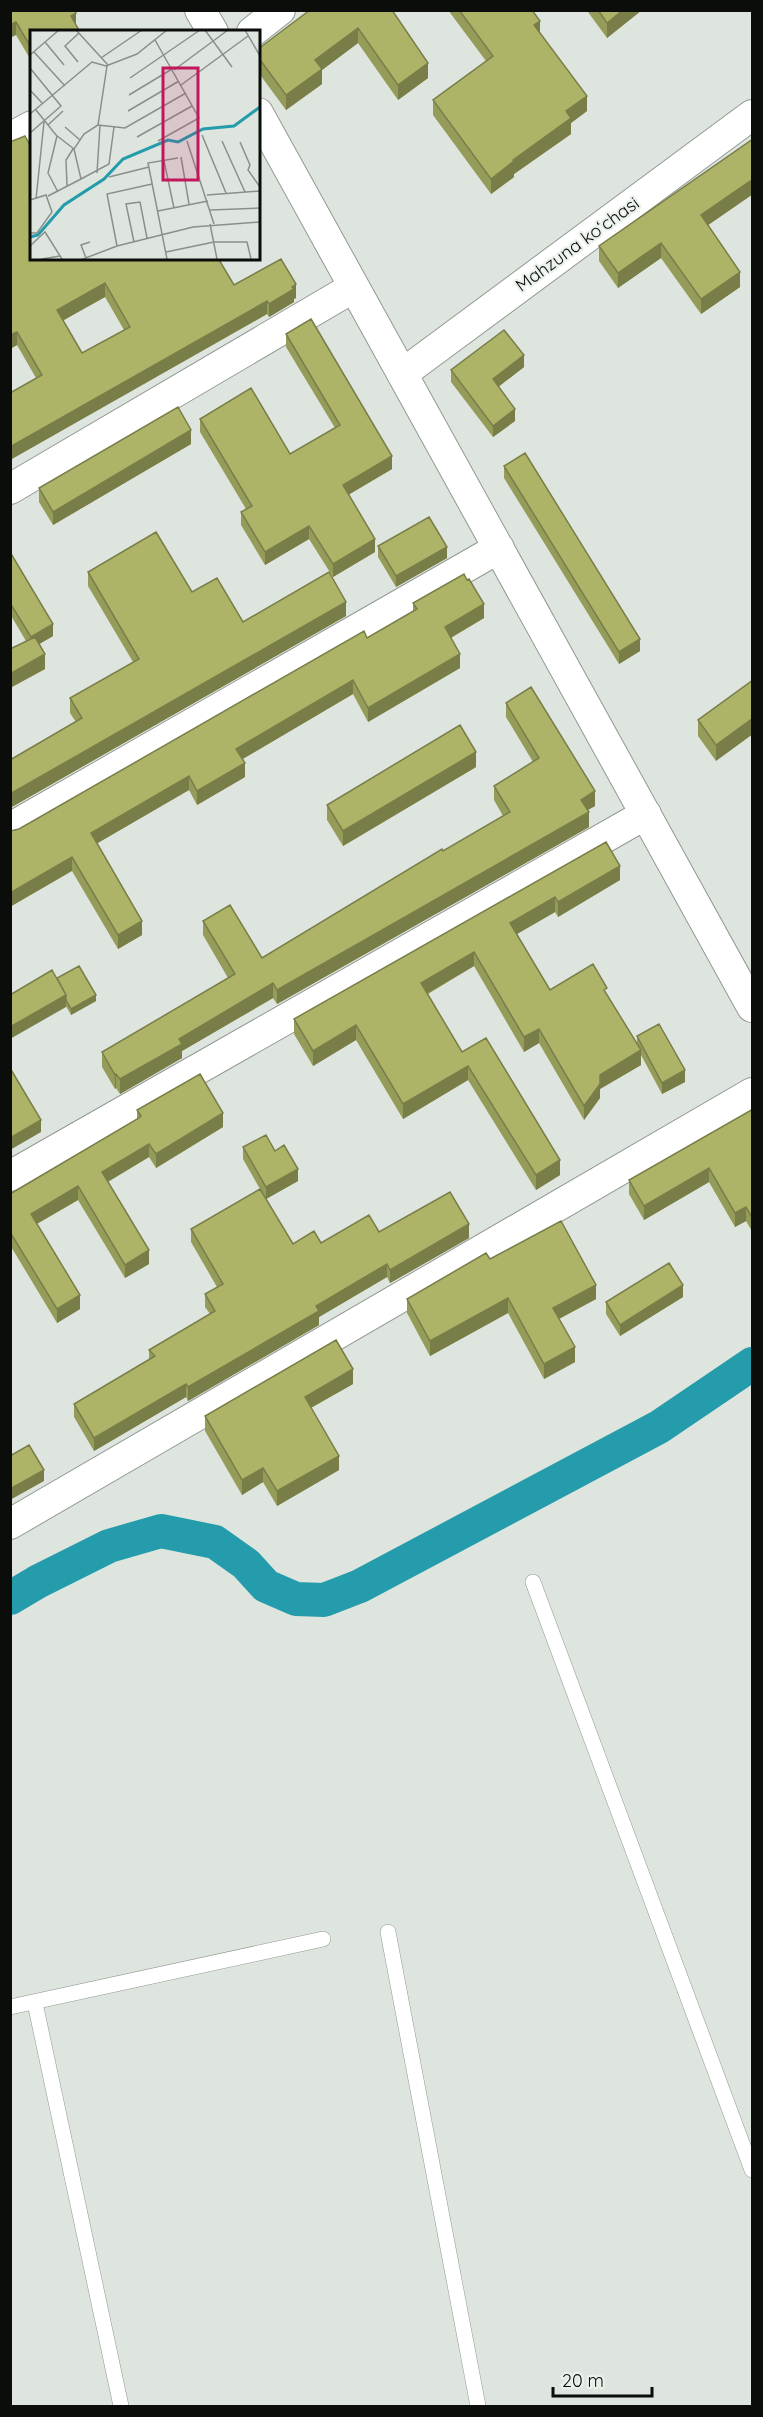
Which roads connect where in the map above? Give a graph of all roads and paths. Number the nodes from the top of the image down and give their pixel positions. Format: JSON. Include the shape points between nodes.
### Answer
{"nodes":[{"id":1,"x":280,"y":10,"type":"edge"},
{"id":2,"x":255,"y":30,"type":"edge"},
{"id":3,"x":753,"y":115,"type":"edge"},
{"id":4,"x":260,"y":117,"type":"edge"},
{"id":5,"x":30,"y":127,"type":"edge"},
{"id":6,"x":10,"y":138,"type":"edge"},
{"id":7,"x":354,"y":287,"type":"junction"},
{"id":8,"x":402,"y":374,"type":"junction"},
{"id":9,"x":10,"y":489,"type":"edge"},
{"id":10,"x":499,"y":548,"type":"junction"},
{"id":11,"x":646,"y":814,"type":"junction"},
{"id":12,"x":10,"y":828,"type":"edge"},
{"id":13,"x":753,"y":1007,"type":"edge"},
{"id":14,"x":753,"y":1093,"type":"edge"},
{"id":15,"x":10,"y":1176,"type":"edge"},
{"id":16,"x":10,"y":1524,"type":"edge"},
{"id":17,"x":533,"y":1582,"type":"dead end"},
{"id":18,"x":388,"y":1932,"type":"dead end"},
{"id":19,"x":323,"y":1939,"type":"dead end"},
{"id":20,"x":35,"y":2003,"type":"junction"},
{"id":21,"x":10,"y":2007,"type":"edge"},
{"id":22,"x":753,"y":2170,"type":"edge"},
{"id":23,"x":121,"y":2406,"type":"edge"},
{"id":24,"x":478,"y":2406,"type":"edge"}],
"edges":[{"from":1,"to":2,"type":"street"},
{"from":3,"to":8,"type":"street","name":"Mahzuna koʻchasi"},
{"from":4,"to":7,"type":"street"},
{"from":5,"to":6,"type":"street"},
{"from":7,"to":8,"type":"street"},
{"from":7,"to":9,"type":"street"},
{"from":8,"to":10,"type":"street"},
{"from":10,"to":11,"type":"street"},
{"from":10,"to":12,"type":"street"},
{"from":11,"to":13,"type":"street"},
{"from":11,"to":15,"type":"street"},
{"from":14,"to":16,"type":"street"},
{"from":17,"to":22,"type":"lane"},
{"from":18,"to":24,"type":"lane"},
{"from":19,"to":20,"type":"lane"},
{"from":20,"to":21,"type":"lane"},
{"from":20,"to":23,"type":"lane"}]}
